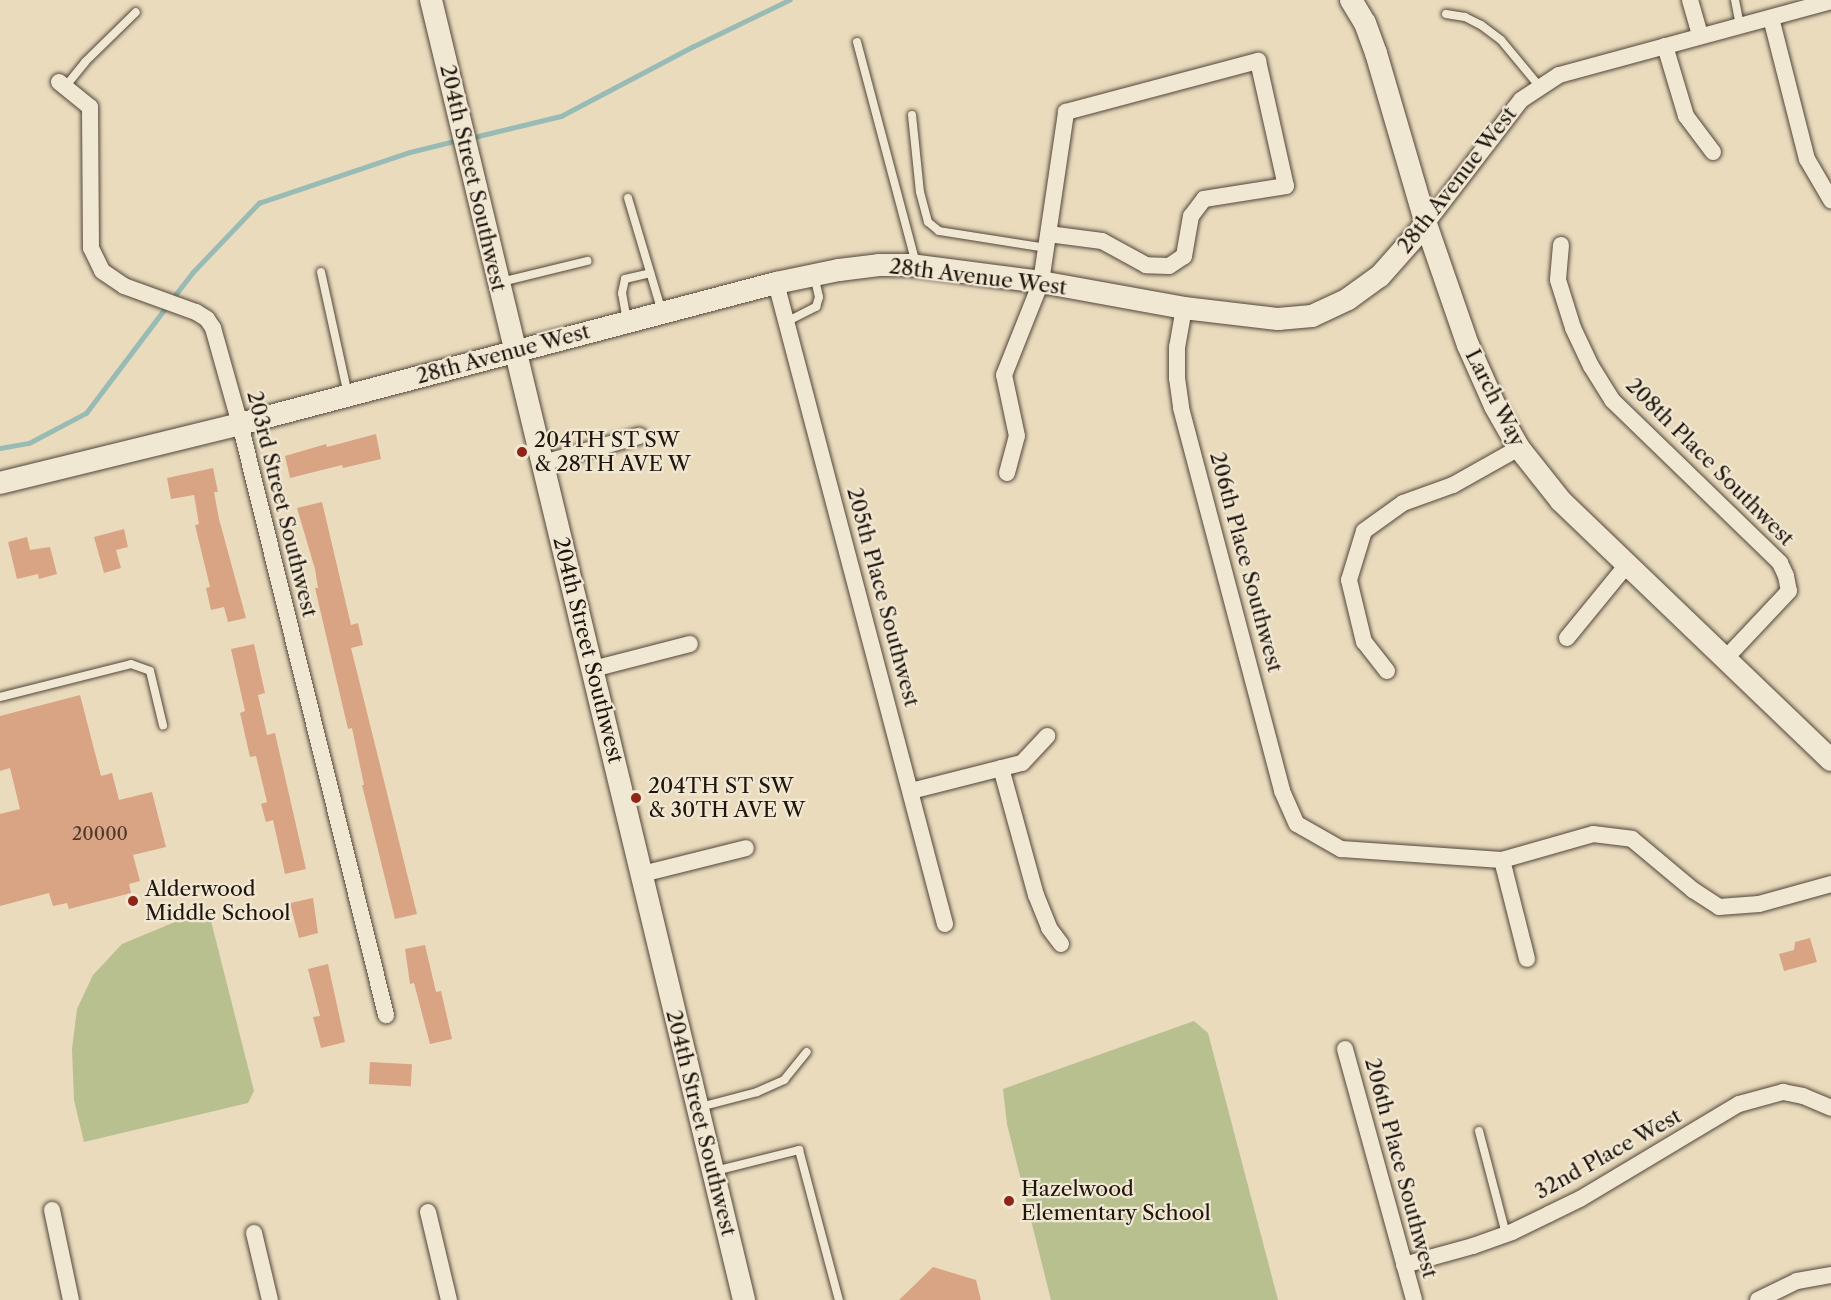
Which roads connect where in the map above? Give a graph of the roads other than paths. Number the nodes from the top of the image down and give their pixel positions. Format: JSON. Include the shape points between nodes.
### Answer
{"nodes":[{"id":1,"x":431,"y":0,"type":"edge"},
{"id":2,"x":1351,"y":0,"type":"edge"},
{"id":3,"x":1690,"y":0,"type":"edge"},
{"id":4,"x":1735,"y":0,"type":"edge"},
{"id":5,"x":1831,"y":1,"type":"edge"},
{"id":6,"x":1810,"y":3,"type":"edge"},
{"id":7,"x":136,"y":12,"type":"dead end"},
{"id":8,"x":1446,"y":14,"type":"dead end"},
{"id":9,"x":1771,"y":18,"type":"junction"},
{"id":10,"x":1740,"y":26,"type":"junction"},
{"id":11,"x":1700,"y":36,"type":"junction"},
{"id":12,"x":857,"y":42,"type":"dead end"},
{"id":13,"x":1665,"y":46,"type":"junction"},
{"id":14,"x":62,"y":85,"type":"joint"},
{"id":15,"x":1540,"y":87,"type":"junction"},
{"id":16,"x":912,"y":115,"type":"dead end"},
{"id":17,"x":1713,"y":152,"type":"dead end"},
{"id":18,"x":628,"y":198,"type":"dead end"},
{"id":19,"x":1831,"y":200,"type":"edge"},
{"id":20,"x":1426,"y":224,"type":"junction"},
{"id":21,"x":1047,"y":241,"type":"junction"},
{"id":22,"x":1562,"y":245,"type":"dead end"},
{"id":23,"x":586,"y":261,"type":"dead end"},
{"id":24,"x":917,"y":266,"type":"junction"},
{"id":25,"x":321,"y":272,"type":"dead end"},
{"id":26,"x":650,"y":273,"type":"junction"},
{"id":27,"x":814,"y":275,"type":"junction"},
{"id":28,"x":1041,"y":282,"type":"junction"},
{"id":29,"x":497,"y":283,"type":"junction"},
{"id":30,"x":776,"y":283,"type":"junction"},
{"id":31,"x":1184,"y":308,"type":"junction"},
{"id":32,"x":662,"y":313,"type":"junction"},
{"id":33,"x":627,"y":321,"type":"junction"},
{"id":34,"x":786,"y":322,"type":"junction"},
{"id":35,"x":513,"y":351,"type":"junction"},
{"id":36,"x":348,"y":395,"type":"junction"},
{"id":37,"x":240,"y":424,"type":"junction"},
{"id":38,"x":639,"y":436,"type":"dead end"},
{"id":39,"x":1519,"y":448,"type":"junction"},
{"id":40,"x":543,"y":463,"type":"junction"},
{"id":41,"x":1007,"y":473,"type":"dead end"},
{"id":42,"x":0,"y":483,"type":"edge"},
{"id":43,"x":1626,"y":566,"type":"junction"},
{"id":44,"x":1567,"y":638,"type":"dead end"},
{"id":45,"x":690,"y":644,"type":"dead end"},
{"id":46,"x":1725,"y":659,"type":"junction"},
{"id":47,"x":593,"y":669,"type":"junction"},
{"id":48,"x":1387,"y":671,"type":"dead end"},
{"id":49,"x":0,"y":697,"type":"edge"},
{"id":50,"x":163,"y":725,"type":"dead end"},
{"id":51,"x":1047,"y":736,"type":"dead end"},
{"id":52,"x":1831,"y":760,"type":"edge"},
{"id":53,"x":1001,"y":768,"type":"junction"},
{"id":54,"x":911,"y":791,"type":"junction"},
{"id":55,"x":746,"y":848,"type":"dead end"},
{"id":56,"x":1502,"y":860,"type":"junction"},
{"id":57,"x":642,"y":874,"type":"junction"},
{"id":58,"x":1831,"y":884,"type":"edge"},
{"id":59,"x":945,"y":924,"type":"dead end"},
{"id":60,"x":1061,"y":944,"type":"dead end"},
{"id":61,"x":1527,"y":959,"type":"dead end"},
{"id":62,"x":386,"y":1015,"type":"dead end"},
{"id":63,"x":1345,"y":1048,"type":"dead end"},
{"id":64,"x":807,"y":1052,"type":"dead end"},
{"id":65,"x":697,"y":1108,"type":"junction"},
{"id":66,"x":1831,"y":1108,"type":"edge"},
{"id":67,"x":1479,"y":1131,"type":"dead end"},
{"id":68,"x":712,"y":1172,"type":"junction"},
{"id":69,"x":52,"y":1210,"type":"dead end"},
{"id":70,"x":428,"y":1212,"type":"dead end"},
{"id":71,"x":254,"y":1233,"type":"dead end"},
{"id":72,"x":1506,"y":1234,"type":"junction"},
{"id":73,"x":1404,"y":1265,"type":"junction"},
{"id":74,"x":1831,"y":1275,"type":"edge"},
{"id":75,"x":72,"y":1300,"type":"edge"},
{"id":76,"x":270,"y":1300,"type":"edge"},
{"id":77,"x":450,"y":1300,"type":"edge"},
{"id":78,"x":744,"y":1300,"type":"edge"},
{"id":79,"x":839,"y":1300,"type":"edge"},
{"id":80,"x":1414,"y":1300,"type":"edge"},
{"id":81,"x":1758,"y":1300,"type":"edge"}],
"edges":[{"from":1,"to":29,"type":"street","name":"204th Street Southwest"},
{"from":2,"to":20,"type":"street","name":"Larch Way","via":[[1376,53]]},
{"from":3,"to":11,"type":"street"},
{"from":4,"to":10,"type":"lane"},
{"from":5,"to":6,"type":"street","name":"28th Avenue West"},
{"from":6,"to":9,"type":"street","name":"28th Avenue West"},
{"from":7,"to":14,"type":"lane"},
{"from":8,"to":15,"type":"lane","via":[[1481,24],[1501,40]]},
{"from":9,"to":10,"type":"street","name":"28th Avenue West"},
{"from":9,"to":19,"type":"street","via":[[1807,159]]},
{"from":10,"to":11,"type":"street","name":"28th Avenue West"},
{"from":11,"to":13,"type":"street","name":"28th Avenue West"},
{"from":12,"to":24,"type":"lane"},
{"from":13,"to":15,"type":"street","name":"28th Avenue West","via":[[1559,75]]},
{"from":13,"to":17,"type":"street","via":[[1686,116]]},
{"from":14,"to":37,"type":"street","name":"203rd Street Southwest","via":[[90,107],[91,248],[102,271],[124,286],[207,319],[213,328]]},
{"from":15,"to":20,"type":"street","name":"28th Avenue West","via":[[1521,100]]},
{"from":16,"to":21,"type":"lane","via":[[920,192],[928,222],[939,231]]},
{"from":18,"to":26,"type":"lane"},
{"from":20,"to":31,"type":"street","name":"28th Avenue West","via":[[1380,276],[1348,300],[1312,316],[1278,319]]},
{"from":20,"to":39,"type":"street","name":"Larch Way","via":[[1468,345]]},
{"from":21,"to":21,"type":"street","via":[[1066,112],[1258,61],[1286,186],[1204,199],[1191,216],[1184,256],[1169,266],[1146,266],[1102,241]]},
{"from":21,"to":28,"type":"street"},
{"from":22,"to":46,"type":"street","name":"208th Place Southwest","via":[[1558,280],[1564,300],[1591,366],[1612,400],[1780,563],[1786,576],[1789,591]]},
{"from":23,"to":29,"type":"lane"},
{"from":24,"to":27,"type":"street","name":"28th Avenue West","via":[[879,265]]},
{"from":24,"to":28,"type":"street","name":"28th Avenue West"},
{"from":25,"to":36,"type":"lane"},
{"from":26,"to":32,"type":"lane"},
{"from":26,"to":33,"type":"lane","via":[[625,279],[622,293]]},
{"from":27,"to":30,"type":"street","name":"28th Avenue West"},
{"from":27,"to":34,"type":"lane","via":[[819,297],[816,308]]},
{"from":28,"to":31,"type":"street","name":"28th Avenue West"},
{"from":28,"to":41,"type":"street","via":[[1004,375],[1017,436]]},
{"from":29,"to":35,"type":"street","name":"204th Street Southwest"},
{"from":30,"to":32,"type":"street","name":"28th Avenue West"},
{"from":30,"to":34,"type":"street","name":"205th Place Southwest"},
{"from":31,"to":56,"type":"street","name":"206th Place Southwest","via":[[1177,347],[1181,408],[1282,791],[1298,824],[1341,849]]},
{"from":32,"to":33,"type":"street","name":"28th Avenue West"},
{"from":33,"to":35,"type":"street","name":"28th Avenue West"},
{"from":34,"to":54,"type":"street","name":"205th Place Southwest"},
{"from":35,"to":36,"type":"street","name":"28th Avenue West"},
{"from":35,"to":40,"type":"street","name":"204th Street Southwest"},
{"from":36,"to":37,"type":"street","name":"28th Avenue West"},
{"from":37,"to":42,"type":"street","name":"28th Avenue West"},
{"from":37,"to":62,"type":"street","name":"203rd Street Southwest"},
{"from":38,"to":40,"type":"street"},
{"from":39,"to":43,"type":"street","name":"Larch Way","via":[[1561,501]]},
{"from":39,"to":48,"type":"street","via":[[1454,485],[1403,503],[1364,531],[1349,580],[1364,642]]},
{"from":40,"to":47,"type":"street","name":"204th Street Southwest"},
{"from":43,"to":44,"type":"street"},
{"from":43,"to":46,"type":"street","name":"Larch Way"},
{"from":45,"to":47,"type":"street"},
{"from":46,"to":52,"type":"street","name":"Larch Way"},
{"from":47,"to":57,"type":"street","name":"204th Street Southwest"},
{"from":49,"to":50,"type":"lane","via":[[131,664],[150,671]]},
{"from":51,"to":53,"type":"street","via":[[1022,763]]},
{"from":53,"to":54,"type":"street"},
{"from":53,"to":60,"type":"street","via":[[1036,895],[1049,928]]},
{"from":54,"to":59,"type":"street","name":"205th Place Southwest"},
{"from":55,"to":57,"type":"street"},
{"from":56,"to":58,"type":"street","via":[[1593,834],[1632,839],[1719,907],[1759,904]]},
{"from":56,"to":61,"type":"street"},
{"from":57,"to":65,"type":"street","name":"204th Street Southwest"},
{"from":63,"to":73,"type":"street","name":"206th Place Southwest"},
{"from":64,"to":65,"type":"lane","via":[[784,1080],[757,1092]]},
{"from":65,"to":68,"type":"street","name":"204th Street Southwest"},
{"from":66,"to":72,"type":"street","name":"32nd Place West","via":[[1783,1092],[1739,1104],[1580,1199]]},
{"from":67,"to":72,"type":"lane"},
{"from":68,"to":78,"type":"street","name":"204th Street Southwest"},
{"from":68,"to":79,"type":"lane","via":[[799,1150]]},
{"from":69,"to":75,"type":"street"},
{"from":70,"to":77,"type":"street"},
{"from":71,"to":76,"type":"street"},
{"from":72,"to":73,"type":"street","name":"32nd Place West"},
{"from":73,"to":80,"type":"street","name":"206th Place Southwest"},
{"from":74,"to":81,"type":"street","via":[[1797,1281]]}]}
